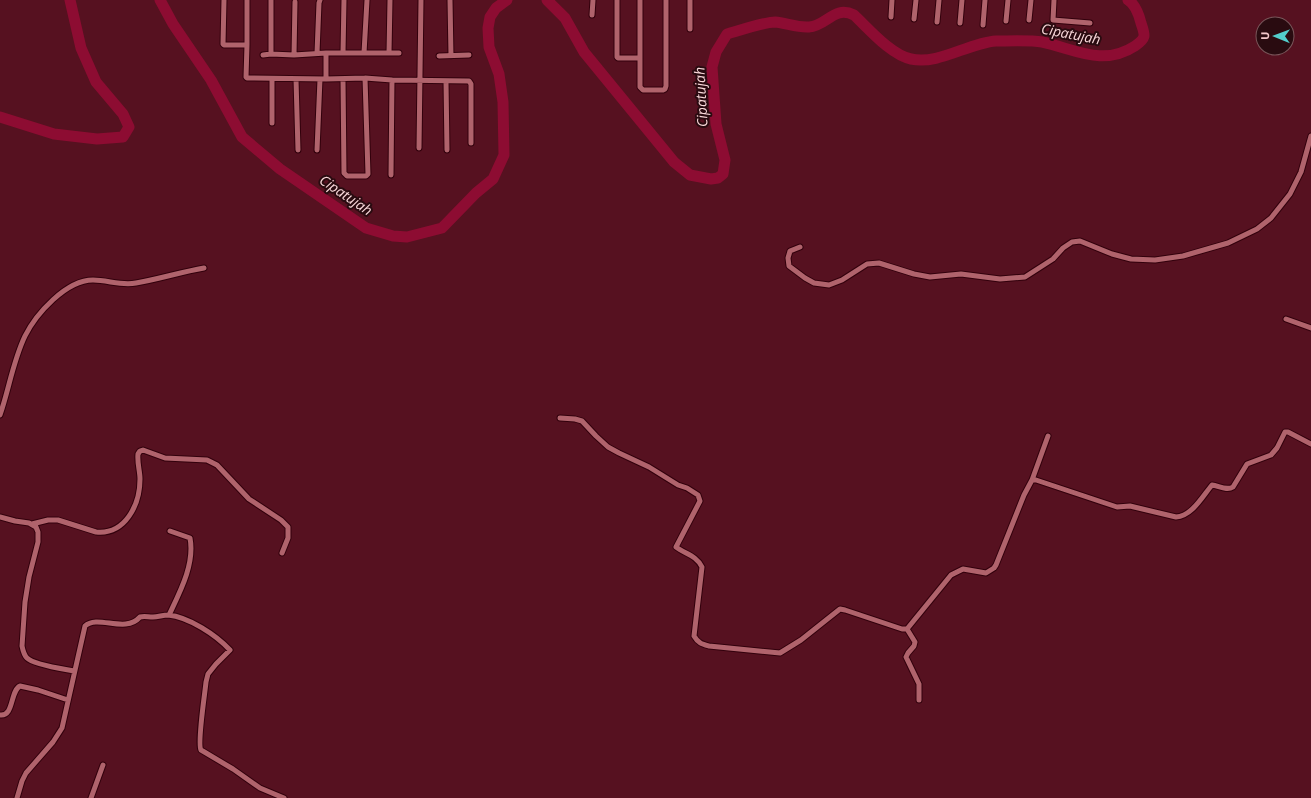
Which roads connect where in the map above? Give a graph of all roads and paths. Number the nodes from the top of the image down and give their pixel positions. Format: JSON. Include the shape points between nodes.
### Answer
{"nodes":[{"id":1,"x":224,"y":0,"type":"edge"},
{"id":2,"x":247,"y":0,"type":"edge"},
{"id":3,"x":271,"y":0,"type":"edge"},
{"id":4,"x":320,"y":0,"type":"edge"},
{"id":5,"x":344,"y":0,"type":"edge"},
{"id":6,"x":367,"y":0,"type":"edge"},
{"id":7,"x":390,"y":0,"type":"edge"},
{"id":8,"x":421,"y":0,"type":"edge"},
{"id":9,"x":450,"y":0,"type":"edge"},
{"id":10,"x":593,"y":0,"type":"edge"},
{"id":11,"x":616,"y":0,"type":"edge"},
{"id":12,"x":640,"y":0,"type":"edge"},
{"id":13,"x":666,"y":0,"type":"edge"},
{"id":14,"x":690,"y":0,"type":"edge"},
{"id":15,"x":892,"y":0,"type":"edge"},
{"id":16,"x":916,"y":0,"type":"edge"},
{"id":17,"x":939,"y":0,"type":"edge"},
{"id":18,"x":962,"y":0,"type":"edge"},
{"id":19,"x":985,"y":0,"type":"edge"},
{"id":20,"x":1008,"y":0,"type":"edge"},
{"id":21,"x":1031,"y":0,"type":"edge"},
{"id":22,"x":1054,"y":0,"type":"edge"},
{"id":23,"x":295,"y":2,"type":"dead end"},
{"id":24,"x":592,"y":15,"type":"dead end"},
{"id":25,"x":891,"y":17,"type":"dead end"},
{"id":26,"x":914,"y":19,"type":"dead end"},
{"id":27,"x":1030,"y":20,"type":"dead end"},
{"id":28,"x":1006,"y":21,"type":"dead end"},
{"id":29,"x":937,"y":22,"type":"dead end"},
{"id":30,"x":960,"y":23,"type":"dead end"},
{"id":31,"x":1090,"y":23,"type":"dead end"},
{"id":32,"x":983,"y":25,"type":"dead end"},
{"id":33,"x":690,"y":29,"type":"dead end"},
{"id":34,"x":247,"y":45,"type":"junction"},
{"id":35,"x":317,"y":53,"type":"junction"},
{"id":36,"x":326,"y":53,"type":"junction"},
{"id":37,"x":343,"y":53,"type":"junction"},
{"id":38,"x":364,"y":53,"type":"junction"},
{"id":39,"x":399,"y":53,"type":"dead end"},
{"id":40,"x":272,"y":54,"type":"junction"},
{"id":41,"x":389,"y":54,"type":"junction"},
{"id":42,"x":263,"y":55,"type":"dead end"},
{"id":43,"x":294,"y":55,"type":"junction"},
{"id":44,"x":469,"y":55,"type":"dead end"},
{"id":45,"x":439,"y":56,"type":"dead end"},
{"id":46,"x":451,"y":56,"type":"junction"},
{"id":47,"x":640,"y":58,"type":"junction"},
{"id":48,"x":365,"y":78,"type":"junction"},
{"id":49,"x":272,"y":79,"type":"junction"},
{"id":50,"x":296,"y":79,"type":"junction"},
{"id":51,"x":320,"y":79,"type":"junction"},
{"id":52,"x":326,"y":79,"type":"junction"},
{"id":53,"x":343,"y":79,"type":"junction"},
{"id":54,"x":392,"y":80,"type":"junction"},
{"id":55,"x":420,"y":80,"type":"junction"},
{"id":56,"x":446,"y":81,"type":"junction"},
{"id":57,"x":272,"y":123,"type":"dead end"},
{"id":58,"x":1311,"y":136,"type":"edge"},
{"id":59,"x":471,"y":143,"type":"dead end"},
{"id":60,"x":419,"y":148,"type":"dead end"},
{"id":61,"x":298,"y":150,"type":"dead end"},
{"id":62,"x":317,"y":150,"type":"dead end"},
{"id":63,"x":447,"y":150,"type":"dead end"},
{"id":64,"x":391,"y":175,"type":"dead end"},
{"id":65,"x":800,"y":247,"type":"dead end"},
{"id":66,"x":204,"y":268,"type":"dead end"},
{"id":67,"x":1286,"y":319,"type":"dead end"},
{"id":68,"x":1311,"y":328,"type":"edge"},
{"id":69,"x":0,"y":415,"type":"edge"},
{"id":70,"x":560,"y":418,"type":"dead end"},
{"id":71,"x":1048,"y":436,"type":"dead end"},
{"id":72,"x":1311,"y":444,"type":"edge"},
{"id":73,"x":1032,"y":480,"type":"junction"},
{"id":74,"x":0,"y":517,"type":"edge"},
{"id":75,"x":32,"y":524,"type":"junction"},
{"id":76,"x":170,"y":531,"type":"dead end"},
{"id":77,"x":282,"y":553,"type":"dead end"},
{"id":78,"x":169,"y":615,"type":"junction"},
{"id":79,"x":907,"y":629,"type":"junction"},
{"id":80,"x":74,"y":671,"type":"junction"},
{"id":81,"x":68,"y":700,"type":"junction"},
{"id":82,"x":918,"y":700,"type":"dead end"},
{"id":83,"x":0,"y":715,"type":"edge"},
{"id":84,"x":103,"y":765,"type":"dead end"},
{"id":85,"x":17,"y":798,"type":"edge"},
{"id":86,"x":91,"y":798,"type":"edge"},
{"id":87,"x":284,"y":798,"type":"edge"}],
"edges":[{"from":1,"to":34,"type":"street","via":[[223,44]]},
{"from":2,"to":34,"type":"street"},
{"from":3,"to":40,"type":"street"},
{"from":4,"to":35,"type":"street"},
{"from":5,"to":37,"type":"street"},
{"from":6,"to":38,"type":"street"},
{"from":7,"to":41,"type":"street"},
{"from":8,"to":55,"type":"street"},
{"from":9,"to":46,"type":"street"},
{"from":10,"to":24,"type":"street"},
{"from":11,"to":47,"type":"street","via":[[617,57]]},
{"from":12,"to":47,"type":"street"},
{"from":13,"to":47,"type":"street","via":[[665,89],[642,90]]},
{"from":14,"to":33,"type":"street"},
{"from":15,"to":25,"type":"street"},
{"from":16,"to":26,"type":"street"},
{"from":17,"to":29,"type":"street"},
{"from":18,"to":30,"type":"street"},
{"from":19,"to":32,"type":"street"},
{"from":20,"to":28,"type":"street"},
{"from":21,"to":27,"type":"street"},
{"from":22,"to":31,"type":"street","via":[[1052,20]]},
{"from":23,"to":43,"type":"street"},
{"from":34,"to":49,"type":"street","via":[[247,77]]},
{"from":35,"to":36,"type":"street"},
{"from":35,"to":43,"type":"street"},
{"from":36,"to":37,"type":"street"},
{"from":36,"to":52,"type":"street"},
{"from":37,"to":38,"type":"street"},
{"from":38,"to":41,"type":"street"},
{"from":39,"to":41,"type":"street"},
{"from":40,"to":42,"type":"street"},
{"from":40,"to":43,"type":"street"},
{"from":44,"to":46,"type":"street"},
{"from":45,"to":46,"type":"street"},
{"from":48,"to":53,"type":"street"},
{"from":48,"to":53,"type":"street","via":[[368,174],[366,176],[347,176],[344,173]]},
{"from":48,"to":54,"type":"street"},
{"from":49,"to":50,"type":"street"},
{"from":49,"to":57,"type":"street"},
{"from":50,"to":51,"type":"street"},
{"from":50,"to":61,"type":"street"},
{"from":51,"to":52,"type":"street"},
{"from":51,"to":62,"type":"street"},
{"from":52,"to":53,"type":"street"},
{"from":54,"to":55,"type":"street"},
{"from":54,"to":64,"type":"street"},
{"from":55,"to":56,"type":"street"},
{"from":55,"to":60,"type":"street"},
{"from":56,"to":59,"type":"street","via":[[470,82]]},
{"from":56,"to":63,"type":"street"},
{"from":58,"to":65,"type":"street","via":[[1301,172],[1290,194],[1271,218],[1257,229],[1228,243],[1182,256],[1131,260],[1080,241],[1072,242],[1025,278],[1000,279],[960,274],[930,277],[878,263],[867,264],[829,285],[814,283],[789,266],[790,252]]},
{"from":66,"to":69,"type":"street","via":[[133,284],[87,281],[59,295],[45,308],[25,336],[15,360]]},
{"from":67,"to":68,"type":"street"},
{"from":70,"to":79,"type":"street","via":[[582,421],[608,447],[698,495],[700,500],[676,547],[694,557],[702,567],[694,636],[699,643],[780,653],[842,609]]},
{"from":71,"to":73,"type":"street"},
{"from":72,"to":73,"type":"street","via":[[1285,432],[1271,455],[1247,464],[1231,488],[1212,486],[1189,513],[1182,516],[1130,506],[1117,507]]},
{"from":73,"to":79,"type":"street","via":[[994,568],[986,573],[963,569],[951,575]]},
{"from":74,"to":75,"type":"street"},
{"from":75,"to":77,"type":"street","via":[[58,520],[96,532],[120,526],[130,516],[138,498],[138,454],[143,450],[165,458],[207,460],[217,465],[249,499],[288,527],[288,538]]},
{"from":75,"to":80,"type":"street","via":[[38,530],[39,537],[25,602],[23,653],[34,662]]},
{"from":76,"to":78,"type":"street","via":[[190,538],[192,546],[190,563],[181,590]]},
{"from":78,"to":80,"type":"street","via":[[140,616],[136,621],[125,624],[88,624],[84,628]]},
{"from":78,"to":87,"type":"street","via":[[186,620],[204,630],[230,650],[208,674],[199,747],[260,788]]},
{"from":79,"to":82,"type":"street","via":[[915,642],[906,657],[919,684]]},
{"from":80,"to":81,"type":"street"},
{"from":81,"to":83,"type":"street","via":[[20,686],[6,714]]},
{"from":81,"to":85,"type":"street","via":[[62,728],[26,773]]},
{"from":84,"to":86,"type":"street"}]}
